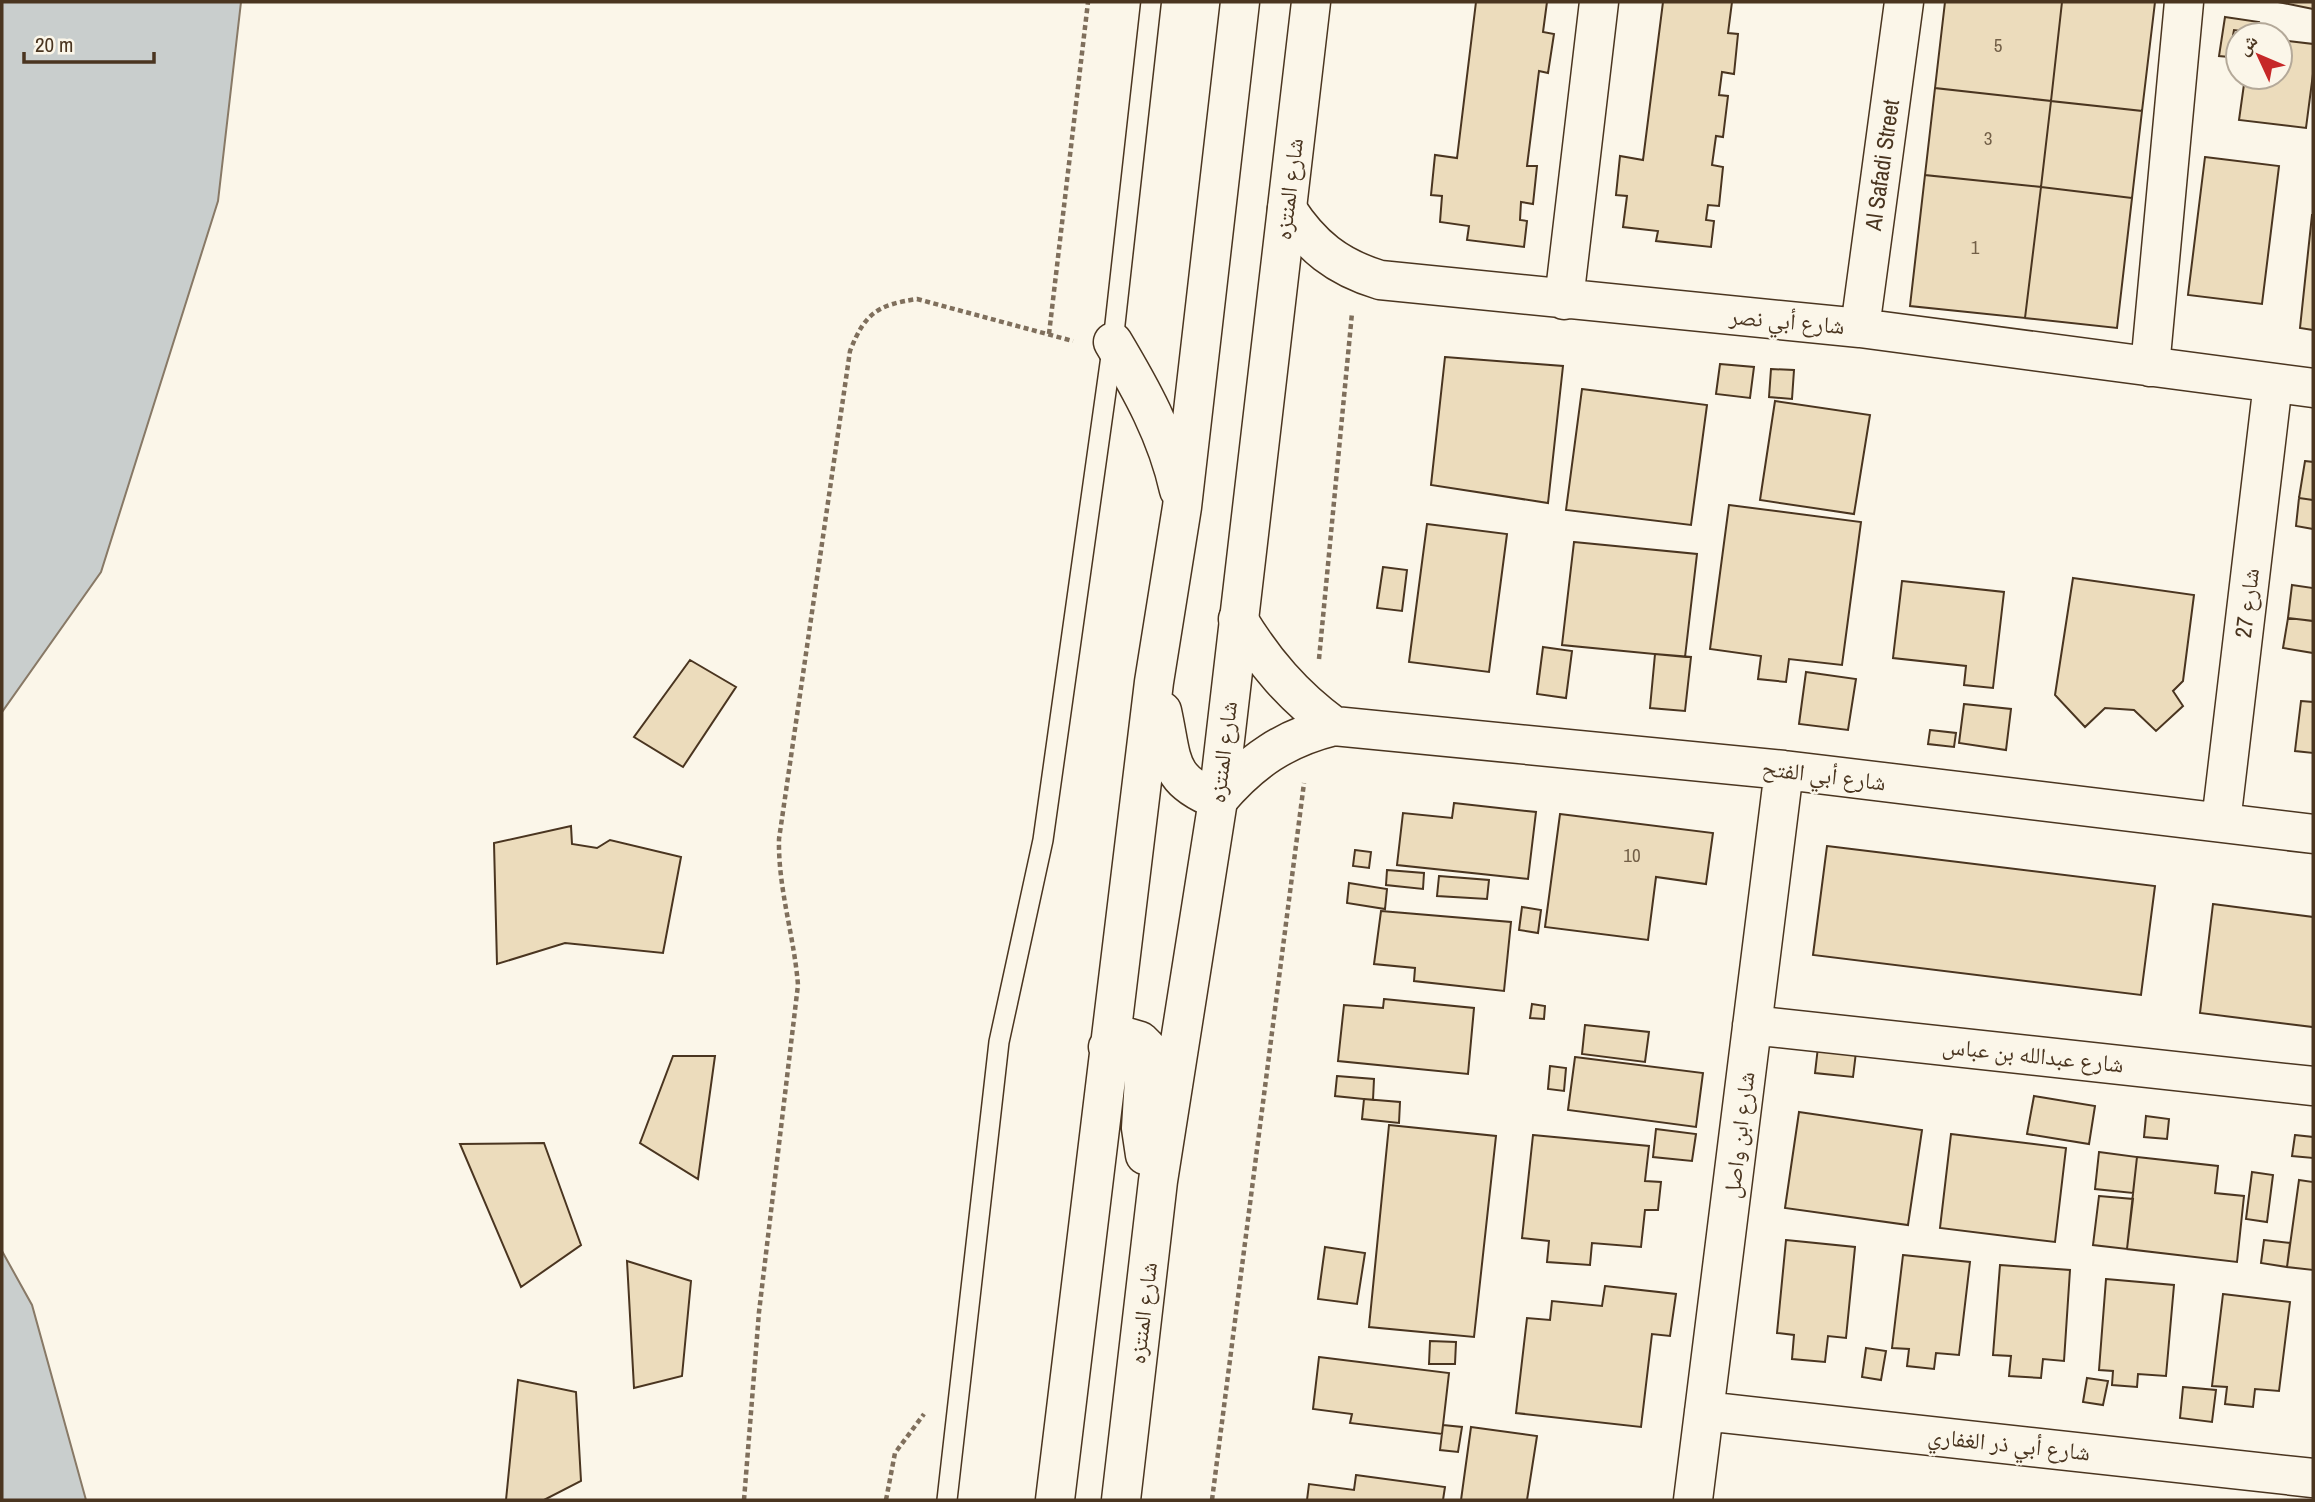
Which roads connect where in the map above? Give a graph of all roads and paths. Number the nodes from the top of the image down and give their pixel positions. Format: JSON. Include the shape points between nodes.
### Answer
{"nodes":[{"id":1,"x":1088,"y":2,"type":"edge"},
{"id":2,"x":1151,"y":2,"type":"edge"},
{"id":3,"x":1240,"y":2,"type":"edge"},
{"id":4,"x":1311,"y":2,"type":"edge"},
{"id":5,"x":1599,"y":2,"type":"edge"},
{"id":6,"x":1904,"y":2,"type":"edge"},
{"id":7,"x":2184,"y":2,"type":"edge"},
{"id":8,"x":1287,"y":209,"type":"junction"},
{"id":9,"x":1356,"y":273,"type":"junction"},
{"id":10,"x":1564,"y":300,"type":"junction"},
{"id":11,"x":1860,"y":328,"type":"junction"},
{"id":12,"x":1049,"y":334,"type":"junction"},
{"id":13,"x":1113,"y":342,"type":"junction"},
{"id":14,"x":2150,"y":367,"type":"junction"},
{"id":15,"x":2273,"y":383,"type":"junction"},
{"id":16,"x":2313,"y":388,"type":"edge"},
{"id":17,"x":1182,"y":507,"type":"junction"},
{"id":18,"x":1238,"y":619,"type":"junction"},
{"id":19,"x":1154,"y":682,"type":"junction"},
{"id":20,"x":1319,"y":723,"type":"junction"},
{"id":21,"x":1784,"y":770,"type":"junction"},
{"id":22,"x":1218,"y":800,"type":"junction"},
{"id":23,"x":2221,"y":822,"type":"junction"},
{"id":24,"x":2313,"y":834,"type":"edge"},
{"id":25,"x":1752,"y":1025,"type":"junction"},
{"id":26,"x":1108,"y":1046,"type":"junction"},
{"id":27,"x":2313,"y":1086,"type":"edge"},
{"id":28,"x":1158,"y":1181,"type":"junction"},
{"id":29,"x":1704,"y":1411,"type":"junction"},
{"id":30,"x":2313,"y":1478,"type":"edge"},
{"id":31,"x":744,"y":1500,"type":"edge"},
{"id":32,"x":947,"y":1500,"type":"edge"},
{"id":33,"x":1055,"y":1500,"type":"edge"},
{"id":34,"x":1121,"y":1500,"type":"edge"},
{"id":35,"x":1212,"y":1500,"type":"edge"},
{"id":36,"x":1693,"y":1500,"type":"edge"}],
"edges":[{"from":1,"to":12,"type":"path"},
{"from":2,"to":13,"type":"lane"},
{"from":3,"to":17,"type":"street"},
{"from":4,"to":8,"type":"street","name":"شارع المنتزه"},
{"from":5,"to":10,"type":"street"},
{"from":6,"to":11,"type":"street","name":"Al Safadi Street"},
{"from":7,"to":14,"type":"street"},
{"from":8,"to":9,"type":"street","name":"شارع أبي نصر","via":[[1325,256]]},
{"from":8,"to":18,"type":"street","name":"شارع المنتزه"},
{"from":9,"to":10,"type":"street","name":"شارع أبي نصر","via":[[1411,286]]},
{"from":9,"to":20,"type":"path"},
{"from":10,"to":11,"type":"street","name":"شارع أبي نصر"},
{"from":11,"to":14,"type":"street","name":"شارع أبي نصر"},
{"from":12,"to":13,"type":"path","via":[[1085,345]]},
{"from":12,"to":31,"type":"path","via":[[917,299],[874,310],[850,351],[779,839],[782,899],[798,985],[759,1312]]},
{"from":13,"to":17,"type":"street","via":[[1160,429]]},
{"from":13,"to":32,"type":"lane","via":[[1043,840],[999,1042]]},
{"from":14,"to":15,"type":"street","name":"شارع أبي نصر"},
{"from":15,"to":16,"type":"street","name":"شارع أبي نصر"},
{"from":15,"to":23,"type":"street","name":"شارع 27"},
{"from":17,"to":19,"type":"street"},
{"from":18,"to":20,"type":"street","via":[[1273,671]]},
{"from":18,"to":22,"type":"street","name":"شارع المنتزه"},
{"from":19,"to":22,"type":"street","via":[[1175,771],[1189,787]]},
{"from":19,"to":26,"type":"street"},
{"from":20,"to":21,"type":"street","name":"شارع أبي الفتح"},
{"from":20,"to":22,"type":"street","via":[[1259,758]]},
{"from":20,"to":35,"type":"path"},
{"from":21,"to":23,"type":"street","name":"شارع أبي الفتح"},
{"from":21,"to":25,"type":"street","name":"شارع ابن واصل"},
{"from":22,"to":28,"type":"street","name":"شارع المنتزه"},
{"from":23,"to":24,"type":"street","name":"شارع أبي الفتح"},
{"from":25,"to":27,"type":"street","name":"شارع عبدالله بن عباس"},
{"from":25,"to":29,"type":"street","name":"شارع ابن واصل"},
{"from":26,"to":28,"type":"street","via":[[1123,1037],[1146,1047],[1142,1147]]},
{"from":26,"to":33,"type":"street"},
{"from":28,"to":34,"type":"street","name":"شارع المنتزه"},
{"from":29,"to":30,"type":"street","name":"شارع أبي ذر الغفاري"},
{"from":29,"to":36,"type":"street","name":"شارع ابن واصل"}]}
